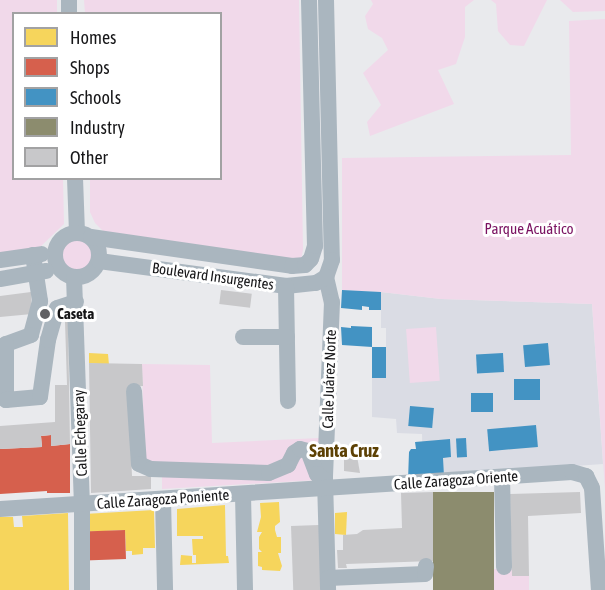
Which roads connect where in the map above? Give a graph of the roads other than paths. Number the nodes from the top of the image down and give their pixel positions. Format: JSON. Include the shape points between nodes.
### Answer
{"nodes":[{"id":1,"x":309,"y":0,"type":"edge"},
{"id":2,"x":326,"y":0,"type":"edge"},
{"id":3,"x":75,"y":180,"type":"edge"},
{"id":4,"x":84,"y":235,"type":"junction"},
{"id":5,"x":33,"y":255,"type":"junction"},
{"id":6,"x":0,"y":260,"type":"edge"},
{"id":7,"x":57,"y":260,"type":"junction"},
{"id":8,"x":99,"y":261,"type":"junction"},
{"id":9,"x":305,"y":265,"type":"junction"},
{"id":10,"x":38,"y":273,"type":"junction"},
{"id":11,"x":74,"y":277,"type":"junction"},
{"id":12,"x":326,"y":277,"type":"junction"},
{"id":13,"x":0,"y":279,"type":"edge"},
{"id":14,"x":286,"y":286,"type":"junction"},
{"id":15,"x":76,"y":302,"type":"junction"},
{"id":16,"x":243,"y":337,"type":"dead end"},
{"id":17,"x":287,"y":337,"type":"junction"},
{"id":18,"x":134,"y":391,"type":"dead end"},
{"id":19,"x":288,"y":401,"type":"dead end"},
{"id":20,"x":502,"y":477,"type":"junction"},
{"id":21,"x":325,"y":484,"type":"junction"},
{"id":22,"x":243,"y":494,"type":"junction"},
{"id":23,"x":163,"y":499,"type":"junction"},
{"id":24,"x":82,"y":504,"type":"junction"},
{"id":25,"x":0,"y":509,"type":"edge"},
{"id":26,"x":426,"y":566,"type":"dead end"},
{"id":27,"x":504,"y":567,"type":"dead end"},
{"id":28,"x":328,"y":584,"type":"edge"},
{"id":29,"x":82,"y":590,"type":"edge"},
{"id":30,"x":165,"y":590,"type":"edge"},
{"id":31,"x":244,"y":590,"type":"edge"},
{"id":32,"x":599,"y":590,"type":"edge"}],
"edges":[{"from":1,"to":9,"type":"street","via":[[315,246]]},
{"from":2,"to":12,"type":"street","name":"Calle Juárez Norte","via":[[332,260]]},
{"from":3,"to":4,"type":"street"},
{"from":4,"to":7,"type":"street","via":[[67,235],[59,242]]},
{"from":4,"to":8,"type":"street","via":[[98,248]]},
{"from":4,"to":9,"type":"street","name":"Boulevard Insurgentes"},
{"from":5,"to":6,"type":"street"},
{"from":5,"to":7,"type":"street"},
{"from":5,"to":10,"type":"street"},
{"from":7,"to":10,"type":"street"},
{"from":7,"to":11,"type":"street"},
{"from":8,"to":11,"type":"street","via":[[85,276]]},
{"from":8,"to":14,"type":"street","name":"Boulevard Insurgentes"},
{"from":9,"to":12,"type":"street"},
{"from":10,"to":13,"type":"street"},
{"from":10,"to":15,"type":"street","via":[[40,301],[31,335],[6,344],[6,400],[40,397],[57,308]]},
{"from":11,"to":15,"type":"street","name":"Calle Echegaray"},
{"from":12,"to":14,"type":"street","name":"Boulevard Insurgentes","via":[[316,283]]},
{"from":12,"to":21,"type":"street","name":"Calle Juárez Norte","via":[[332,302]]},
{"from":14,"to":17,"type":"street"},
{"from":15,"to":24,"type":"street","name":"Calle Echegaray"},
{"from":16,"to":17,"type":"street"},
{"from":17,"to":19,"type":"street"},
{"from":18,"to":21,"type":"street","via":[[140,464],[151,469],[268,473],[288,465],[300,449],[308,451]]},
{"from":20,"to":21,"type":"street","name":"Calle Zaragoza Oriente"},
{"from":20,"to":27,"type":"street"},
{"from":20,"to":32,"type":"street","name":"Calle Zaragoza Oriente","via":[[572,472],[585,477],[592,488]]},
{"from":21,"to":22,"type":"street","name":"Calle Zaragoza Poniente"},
{"from":21,"to":28,"type":"street","name":"Calle Juárez Norte"},
{"from":22,"to":23,"type":"street","name":"Calle Zaragoza Poniente"},
{"from":22,"to":31,"type":"street"},
{"from":23,"to":24,"type":"street","name":"Calle Zaragoza Poniente"},
{"from":23,"to":30,"type":"street"},
{"from":24,"to":25,"type":"street","name":"Calle Zaragoza Poniente"},
{"from":24,"to":29,"type":"street","name":"Calle Echegaray"},
{"from":26,"to":28,"type":"street","via":[[425,574]]}]}
